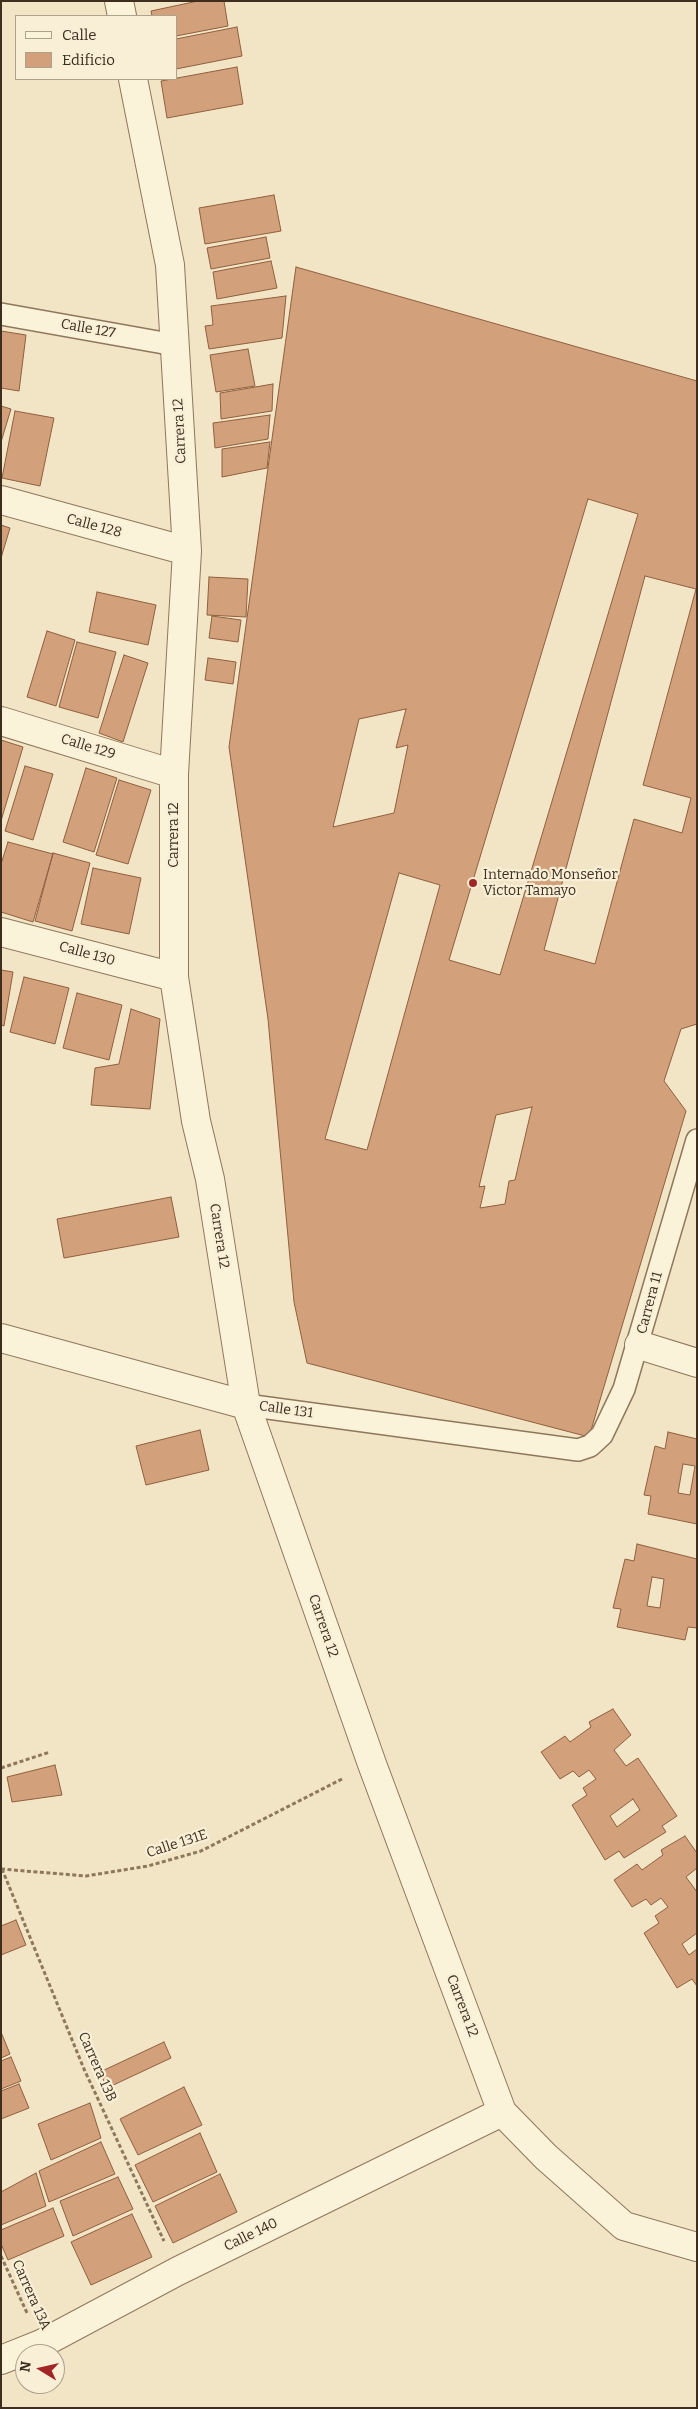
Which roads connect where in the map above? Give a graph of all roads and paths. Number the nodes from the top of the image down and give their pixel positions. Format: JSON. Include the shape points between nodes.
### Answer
{"nodes":[{"id":1,"x":119,"y":1,"type":"edge"},
{"id":2,"x":122,"y":15,"type":"edge"},
{"id":3,"x":133,"y":80,"type":"edge"},
{"id":4,"x":1,"y":314,"type":"edge"},
{"id":5,"x":175,"y":345,"type":"junction"},
{"id":6,"x":1,"y":500,"type":"edge"},
{"id":7,"x":187,"y":551,"type":"junction"},
{"id":8,"x":1,"y":721,"type":"edge"},
{"id":9,"x":174,"y":774,"type":"junction"},
{"id":10,"x":1,"y":932,"type":"edge"},
{"id":11,"x":174,"y":977,"type":"junction"},
{"id":12,"x":697,"y":1140,"type":"edge"},
{"id":13,"x":1,"y":1338,"type":"edge"},
{"id":14,"x":638,"y":1344,"type":"junction"},
{"id":15,"x":697,"y":1363,"type":"edge"},
{"id":16,"x":246,"y":1405,"type":"junction"},
{"id":17,"x":578,"y":1450,"type":"joint"},
{"id":18,"x":50,"y":1752,"type":"dead end"},
{"id":19,"x":372,"y":1764,"type":"junction"},
{"id":20,"x":1,"y":1768,"type":"edge"},
{"id":21,"x":2,"y":1869,"type":"edge"},
{"id":22,"x":502,"y":2112,"type":"junction"},
{"id":23,"x":697,"y":2247,"type":"edge"},
{"id":24,"x":1,"y":2256,"type":"edge"},
{"id":25,"x":178,"y":2271,"type":"junction"},
{"id":26,"x":41,"y":2344,"type":"joint"},
{"id":27,"x":15,"y":2354,"type":"edge"},
{"id":28,"x":1,"y":2360,"type":"edge"}],
"edges":[{"from":1,"to":2,"type":"street"},
{"from":3,"to":5,"type":"street","name":"Carrera 12","via":[[170,265]]},
{"from":4,"to":5,"type":"lane","name":"Calle 127"},
{"from":5,"to":7,"type":"street","name":"Carrera 12"},
{"from":6,"to":7,"type":"street","name":"Calle 128"},
{"from":7,"to":9,"type":"street","name":"Carrera 12"},
{"from":8,"to":9,"type":"street","name":"Calle 129"},
{"from":9,"to":11,"type":"street","name":"Carrera 12"},
{"from":10,"to":11,"type":"street","name":"Calle 130"},
{"from":11,"to":16,"type":"street","name":"Carrera 12"},
{"from":12,"to":14,"type":"lane","name":"Carrera 11"},
{"from":13,"to":16,"type":"street","name":"Calle 131"},
{"from":14,"to":15,"type":"street"},
{"from":14,"to":17,"type":"lane","name":"Carrera 11","via":[[624,1389],[602,1435],[590,1446]]},
{"from":16,"to":17,"type":"lane","name":"Calle 131"},
{"from":16,"to":19,"type":"street","name":"Carrera 12"},
{"from":18,"to":20,"type":"path"},
{"from":19,"to":21,"type":"path","name":"Calle 131E","via":[[201,1851],[157,1864],[86,1876]]},
{"from":19,"to":22,"type":"street","name":"Carrera 12"},
{"from":21,"to":25,"type":"path","name":"Carrera 13B","via":[[84,2069]]},
{"from":22,"to":23,"type":"street","name":"Carrera 12","via":[[546,2157],[624,2226]]},
{"from":22,"to":25,"type":"street","name":"Calle 140"},
{"from":24,"to":26,"type":"path","name":"Carrera 13A"},
{"from":25,"to":26,"type":"street","name":"Calle 140"},
{"from":27,"to":28,"type":"street","name":"Calle 140"}]}
